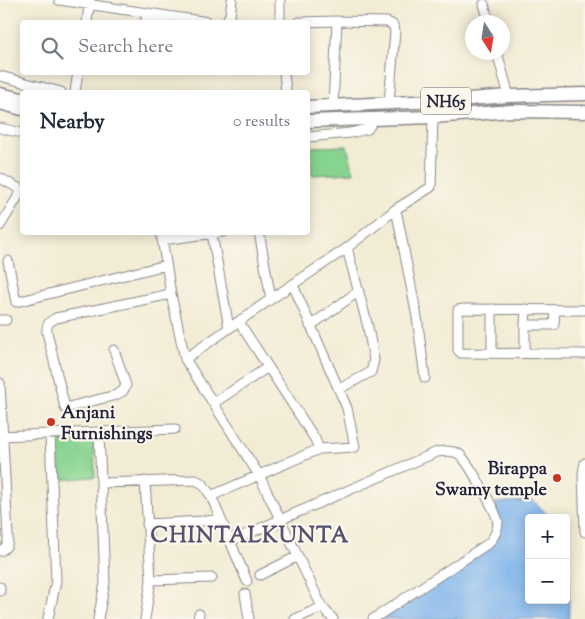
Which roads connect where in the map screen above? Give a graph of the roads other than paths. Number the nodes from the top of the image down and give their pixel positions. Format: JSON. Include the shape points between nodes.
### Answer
{"nodes":[{"id":1,"x":59,"y":0,"type":"edge"},
{"id":2,"x":232,"y":0,"type":"edge"},
{"id":3,"x":280,"y":0,"type":"edge"},
{"id":4,"x":90,"y":2,"type":"edge"},
{"id":5,"x":484,"y":4,"type":"dead end"},
{"id":6,"x":487,"y":15,"type":"edge"},
{"id":7,"x":147,"y":18,"type":"edge"},
{"id":8,"x":87,"y":20,"type":"edge"},
{"id":9,"x":179,"y":20,"type":"edge"},
{"id":10,"x":227,"y":20,"type":"edge"},
{"id":11,"x":280,"y":20,"type":"edge"},
{"id":12,"x":336,"y":21,"type":"junction"},
{"id":13,"x":310,"y":22,"type":"edge"},
{"id":14,"x":499,"y":60,"type":"edge"},
{"id":15,"x":78,"y":75,"type":"edge"},
{"id":16,"x":284,"y":75,"type":"edge"},
{"id":17,"x":0,"y":76,"type":"edge"},
{"id":18,"x":53,"y":90,"type":"edge"},
{"id":19,"x":75,"y":90,"type":"edge"},
{"id":20,"x":286,"y":90,"type":"edge"},
{"id":21,"x":0,"y":94,"type":"edge"},
{"id":22,"x":585,"y":94,"type":"edge"},
{"id":23,"x":509,"y":96,"type":"junction"},
{"id":24,"x":20,"y":99,"type":"edge"},
{"id":25,"x":456,"y":100,"type":"junction"},
{"id":26,"x":0,"y":103,"type":"edge"},
{"id":27,"x":389,"y":103,"type":"junction"},
{"id":28,"x":333,"y":106,"type":"junction"},
{"id":29,"x":310,"y":107,"type":"edge"},
{"id":30,"x":20,"y":108,"type":"edge"},
{"id":31,"x":585,"y":112,"type":"edge"},
{"id":32,"x":457,"y":115,"type":"junction"},
{"id":33,"x":433,"y":116,"type":"junction"},
{"id":34,"x":374,"y":119,"type":"junction"},
{"id":35,"x":310,"y":121,"type":"edge"},
{"id":36,"x":0,"y":128,"type":"edge"},
{"id":37,"x":20,"y":133,"type":"edge"},
{"id":38,"x":310,"y":137,"type":"edge"},
{"id":39,"x":0,"y":178,"type":"edge"},
{"id":40,"x":20,"y":189,"type":"edge"},
{"id":41,"x":20,"y":193,"type":"edge"},
{"id":42,"x":396,"y":209,"type":"junction"},
{"id":43,"x":0,"y":226,"type":"edge"},
{"id":44,"x":186,"y":235,"type":"edge"},
{"id":45,"x":212,"y":235,"type":"edge"},
{"id":46,"x":260,"y":235,"type":"edge"},
{"id":47,"x":161,"y":236,"type":"edge"},
{"id":48,"x":347,"y":248,"type":"junction"},
{"id":49,"x":8,"y":261,"type":"dead end"},
{"id":50,"x":166,"y":265,"type":"junction"},
{"id":51,"x":292,"y":285,"type":"junction"},
{"id":52,"x":360,"y":291,"type":"junction"},
{"id":53,"x":171,"y":294,"type":"junction"},
{"id":54,"x":271,"y":299,"type":"junction"},
{"id":55,"x":492,"y":309,"type":"junction"},
{"id":56,"x":526,"y":309,"type":"junction"},
{"id":57,"x":556,"y":310,"type":"junction"},
{"id":58,"x":585,"y":310,"type":"edge"},
{"id":59,"x":238,"y":322,"type":"junction"},
{"id":60,"x":525,"y":325,"type":"junction"},
{"id":61,"x":310,"y":326,"type":"junction"},
{"id":62,"x":229,"y":328,"type":"junction"},
{"id":63,"x":114,"y":350,"type":"dead end"},
{"id":64,"x":492,"y":353,"type":"junction"},
{"id":65,"x":525,"y":353,"type":"junction"},
{"id":66,"x":585,"y":354,"type":"edge"},
{"id":67,"x":185,"y":359,"type":"junction"},
{"id":68,"x":268,"y":367,"type":"junction"},
{"id":69,"x":425,"y":378,"type":"dead end"},
{"id":70,"x":0,"y":383,"type":"edge"},
{"id":71,"x":339,"y":388,"type":"junction"},
{"id":72,"x":214,"y":403,"type":"junction"},
{"id":73,"x":175,"y":429,"type":"dead end"},
{"id":74,"x":99,"y":432,"type":"junction"},
{"id":75,"x":50,"y":434,"type":"junction"},
{"id":76,"x":1,"y":436,"type":"edge"},
{"id":77,"x":319,"y":448,"type":"junction"},
{"id":78,"x":585,"y":463,"type":"edge"},
{"id":79,"x":259,"y":475,"type":"junction"},
{"id":80,"x":2,"y":481,"type":"edge"},
{"id":81,"x":145,"y":481,"type":"junction"},
{"id":82,"x":102,"y":483,"type":"junction"},
{"id":83,"x":211,"y":496,"type":"junction"},
{"id":84,"x":280,"y":519,"type":"junction"},
{"id":85,"x":221,"y":520,"type":"junction"},
{"id":86,"x":147,"y":524,"type":"junction"},
{"id":87,"x":585,"y":532,"type":"edge"},
{"id":88,"x":238,"y":538,"type":"dead end"},
{"id":89,"x":0,"y":551,"type":"edge"},
{"id":90,"x":298,"y":556,"type":"junction"},
{"id":91,"x":260,"y":574,"type":"dead end"},
{"id":92,"x":212,"y":578,"type":"dead end"},
{"id":93,"x":151,"y":580,"type":"junction"},
{"id":94,"x":248,"y":581,"type":"dead end"},
{"id":95,"x":0,"y":587,"type":"edge"},
{"id":96,"x":0,"y":591,"type":"edge"},
{"id":97,"x":245,"y":594,"type":"dead end"},
{"id":98,"x":322,"y":607,"type":"junction"},
{"id":99,"x":48,"y":619,"type":"edge"},
{"id":100,"x":98,"y":619,"type":"edge"},
{"id":101,"x":145,"y":619,"type":"edge"},
{"id":102,"x":249,"y":619,"type":"edge"},
{"id":103,"x":295,"y":619,"type":"edge"},
{"id":104,"x":333,"y":619,"type":"edge"},
{"id":105,"x":373,"y":619,"type":"edge"}],
"edges":[{"from":1,"to":4,"type":"street"},
{"from":2,"to":10,"type":"street"},
{"from":3,"to":11,"type":"street"},
{"from":4,"to":7,"type":"street"},
{"from":4,"to":8,"type":"street"},
{"from":5,"to":6,"type":"street"},
{"from":7,"to":9,"type":"street"},
{"from":12,"to":13,"type":"street"},
{"from":12,"to":27,"type":"street","via":[[387,22],[393,25]]},
{"from":12,"to":28,"type":"street"},
{"from":14,"to":23,"type":"street"},
{"from":15,"to":19,"type":"street"},
{"from":16,"to":20,"type":"street"},
{"from":17,"to":18,"type":"street"},
{"from":21,"to":24,"type":"highway"},
{"from":22,"to":23,"type":"highway","number":"NH65"},
{"from":23,"to":25,"type":"highway","number":"NH65"},
{"from":25,"to":27,"type":"highway","number":"NH65"},
{"from":25,"to":32,"type":"highway"},
{"from":26,"to":30,"type":"highway"},
{"from":27,"to":28,"type":"highway","number":"NH65"},
{"from":28,"to":29,"type":"highway","number":"NH65"},
{"from":31,"to":32,"type":"highway","number":"NH65","via":[[511,111]]},
{"from":32,"to":33,"type":"highway","number":"NH65"},
{"from":33,"to":34,"type":"highway","number":"NH65"},
{"from":33,"to":42,"type":"street","via":[[431,187]]},
{"from":34,"to":35,"type":"highway","number":"NH65"},
{"from":34,"to":38,"type":"street","via":[[368,128]]},
{"from":36,"to":37,"type":"street"},
{"from":39,"to":40,"type":"street"},
{"from":41,"to":43,"type":"street"},
{"from":42,"to":48,"type":"street"},
{"from":42,"to":69,"type":"street"},
{"from":44,"to":47,"type":"street"},
{"from":45,"to":62,"type":"street"},
{"from":46,"to":54,"type":"street"},
{"from":47,"to":50,"type":"street"},
{"from":48,"to":51,"type":"street"},
{"from":48,"to":52,"type":"street"},
{"from":49,"to":50,"type":"street","via":[[16,302]]},
{"from":50,"to":53,"type":"street"},
{"from":51,"to":54,"type":"street"},
{"from":51,"to":61,"type":"street"},
{"from":52,"to":61,"type":"street"},
{"from":52,"to":71,"type":"street","via":[[374,360],[371,372]]},
{"from":53,"to":63,"type":"street","via":[[49,322],[46,327],[65,408],[123,391],[126,385]]},
{"from":53,"to":67,"type":"street"},
{"from":54,"to":59,"type":"street"},
{"from":55,"to":56,"type":"street"},
{"from":55,"to":64,"type":"street"},
{"from":55,"to":64,"type":"street","via":[[458,310],[458,350]]},
{"from":56,"to":57,"type":"street"},
{"from":56,"to":60,"type":"street"},
{"from":57,"to":58,"type":"street"},
{"from":57,"to":60,"type":"street","via":[[554,325]]},
{"from":59,"to":62,"type":"street"},
{"from":59,"to":68,"type":"street"},
{"from":60,"to":65,"type":"street"},
{"from":61,"to":71,"type":"street"},
{"from":62,"to":67,"type":"street"},
{"from":64,"to":65,"type":"street"},
{"from":65,"to":66,"type":"street"},
{"from":67,"to":72,"type":"street"},
{"from":68,"to":72,"type":"street"},
{"from":68,"to":77,"type":"street"},
{"from":70,"to":76,"type":"street"},
{"from":71,"to":77,"type":"street","via":[[355,447]]},
{"from":72,"to":79,"type":"street"},
{"from":73,"to":74,"type":"street"},
{"from":74,"to":75,"type":"street"},
{"from":74,"to":82,"type":"street"},
{"from":75,"to":76,"type":"street"},
{"from":75,"to":99,"type":"street","via":[[56,580]]},
{"from":76,"to":80,"type":"street"},
{"from":77,"to":79,"type":"street"},
{"from":78,"to":87,"type":"street","via":[[582,473]]},
{"from":79,"to":83,"type":"street"},
{"from":79,"to":84,"type":"street"},
{"from":80,"to":89,"type":"street","via":[[8,545]]},
{"from":81,"to":82,"type":"street"},
{"from":81,"to":83,"type":"street","via":[[196,480],[204,484]]},
{"from":81,"to":86,"type":"street"},
{"from":82,"to":100,"type":"street","via":[[105,583]]},
{"from":83,"to":85,"type":"street"},
{"from":84,"to":88,"type":"street"},
{"from":84,"to":90,"type":"street"},
{"from":84,"to":105,"type":"street","via":[[437,452],[449,451],[460,455],[472,469],[498,520],[498,530],[489,542]]},
{"from":85,"to":86,"type":"street"},
{"from":85,"to":94,"type":"street"},
{"from":86,"to":93,"type":"street"},
{"from":90,"to":91,"type":"street"},
{"from":90,"to":98,"type":"street"},
{"from":92,"to":93,"type":"street"},
{"from":93,"to":101,"type":"street"},
{"from":95,"to":96,"type":"street"},
{"from":97,"to":102,"type":"street"},
{"from":98,"to":103,"type":"street"},
{"from":98,"to":104,"type":"street"}]}
